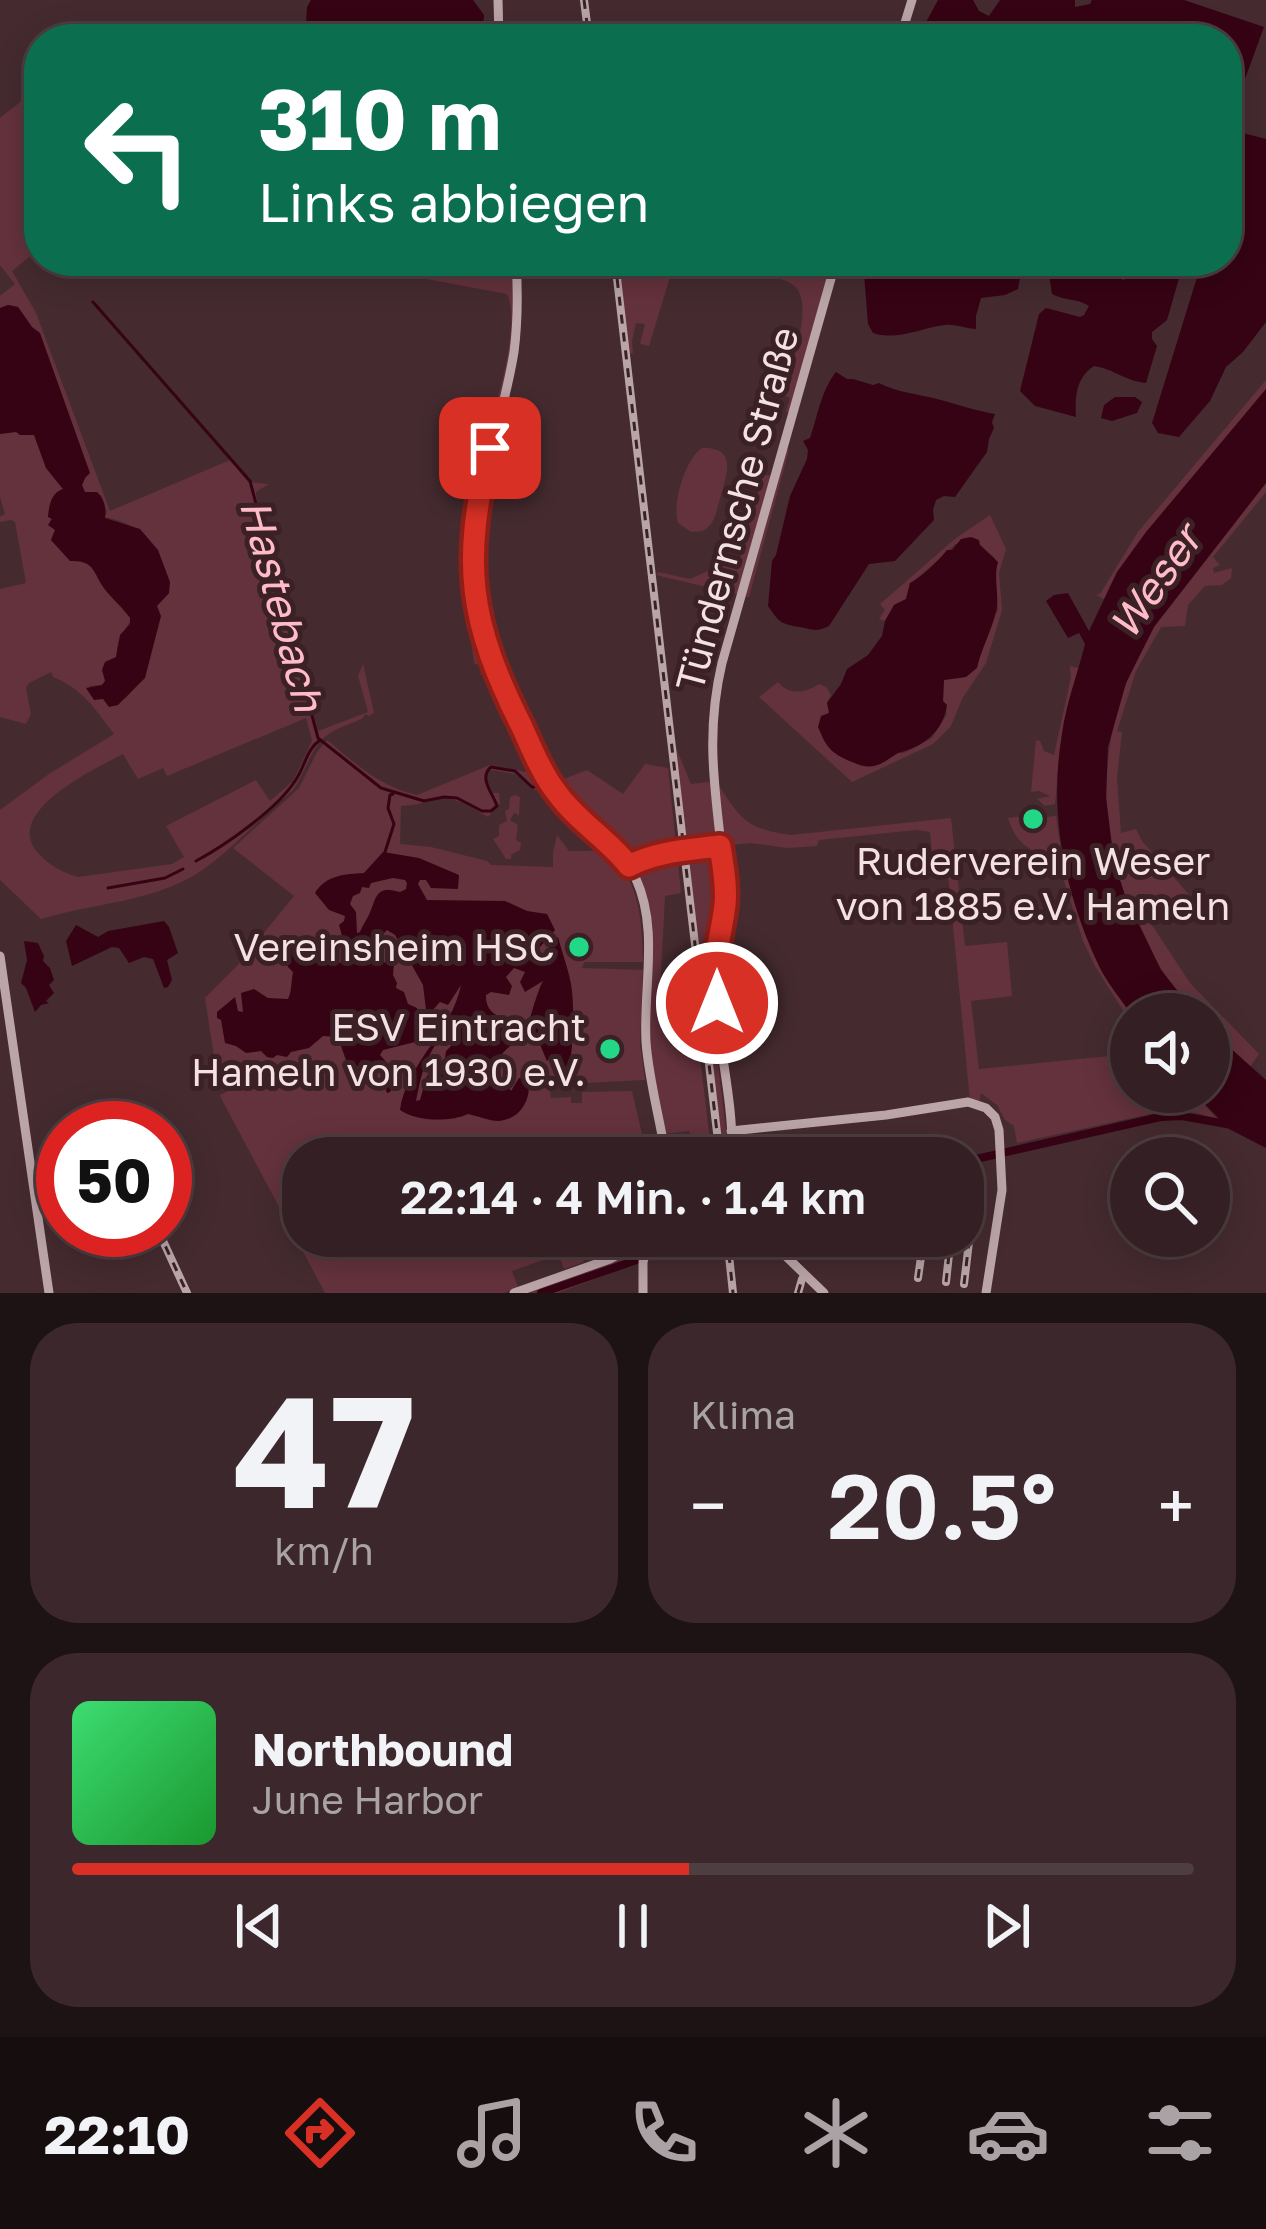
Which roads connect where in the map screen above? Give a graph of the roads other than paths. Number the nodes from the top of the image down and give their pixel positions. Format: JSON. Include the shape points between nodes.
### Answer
{"nodes":[{"id":1,"x":517,"y":276,"type":"edge"},
{"id":2,"x":832,"y":276,"type":"edge"},
{"id":3,"x":718,"y":825,"type":"junction"},
{"id":4,"x":720,"y":846,"type":"junction"},
{"id":5,"x":705,"y":848,"type":"junction"},
{"id":6,"x":643,"y":859,"type":"junction"},
{"id":7,"x":629,"y":866,"type":"junction"},
{"id":8,"x":637,"y":881,"type":"junction"},
{"id":9,"x":0,"y":956,"type":"edge"},
{"id":10,"x":731,"y":1131,"type":"junction"},
{"id":11,"x":662,"y":1137,"type":"edge"},
{"id":12,"x":731,"y":1137,"type":"edge"},
{"id":13,"x":612,"y":1257,"type":"edge"},
{"id":14,"x":645,"y":1257,"type":"edge"},
{"id":15,"x":787,"y":1257,"type":"edge"},
{"id":16,"x":49,"y":1293,"type":"edge"},
{"id":17,"x":514,"y":1293,"type":"edge"},
{"id":18,"x":643,"y":1293,"type":"edge"},
{"id":19,"x":824,"y":1293,"type":"edge"},
{"id":20,"x":986,"y":1293,"type":"edge"}],
"edges":[{"from":1,"to":7,"type":"main road","via":[[514,353],[472,549],[478,616],[502,688],[559,796]]},
{"from":2,"to":3,"type":"main road","name":"Tündernsche Straße","via":[[716,693]]},
{"from":3,"to":4,"type":"main road","name":"Tündernsche Straße"},
{"from":3,"to":5,"type":"main road"},
{"from":4,"to":5,"type":"main road"},
{"from":4,"to":10,"type":"main road","name":"Tündernsche Straße","via":[[725,905],[713,974]]},
{"from":5,"to":6,"type":"main road"},
{"from":6,"to":7,"type":"main road"},
{"from":6,"to":8,"type":"main road"},
{"from":7,"to":8,"type":"main road"},
{"from":8,"to":11,"type":"main road","via":[[647,921],[646,1044]]},
{"from":9,"to":16,"type":"main road"},
{"from":10,"to":12,"type":"main road","name":"Tündernsche Straße"},
{"from":10,"to":20,"type":"main road","via":[[979,1103],[995,1117],[1002,1190]]},
{"from":13,"to":17,"type":"main road"},
{"from":14,"to":18,"type":"main road"},
{"from":15,"to":19,"type":"main road"}]}
